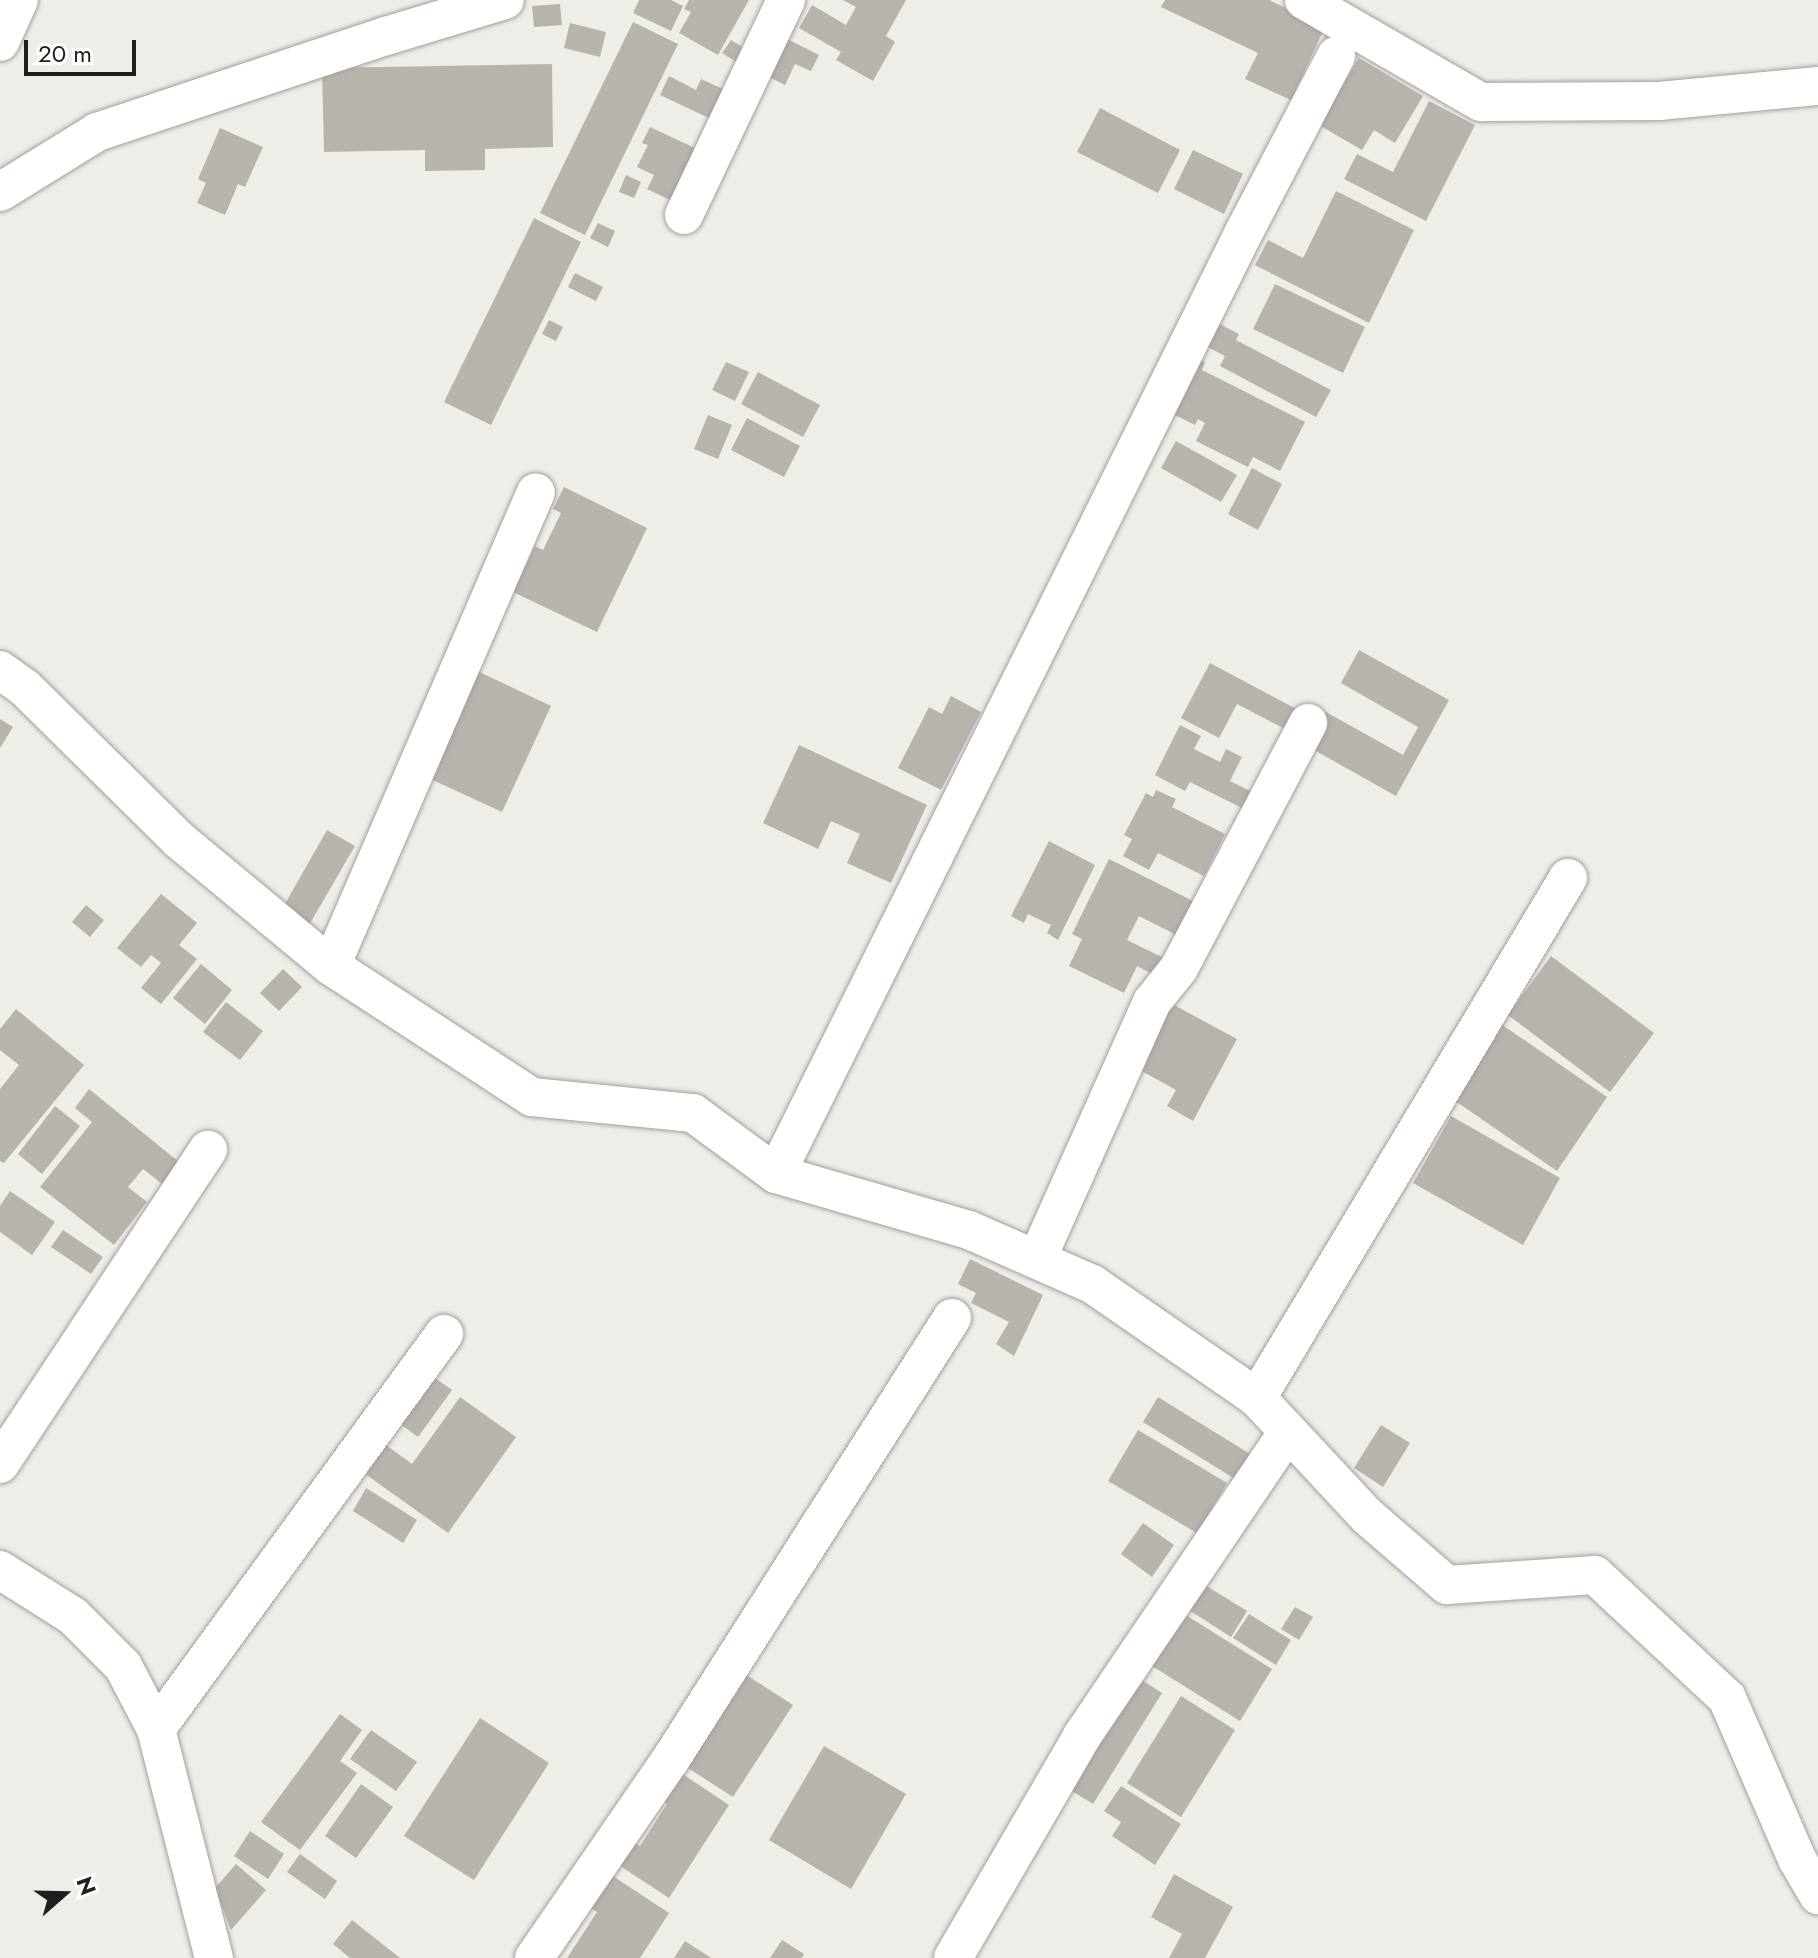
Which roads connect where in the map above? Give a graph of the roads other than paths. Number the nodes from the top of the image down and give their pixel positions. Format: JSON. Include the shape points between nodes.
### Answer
{"nodes":[{"id":1,"x":19,"y":0,"type":"edge"},
{"id":2,"x":505,"y":0,"type":"edge"},
{"id":3,"x":786,"y":0,"type":"edge"},
{"id":4,"x":1304,"y":0,"type":"edge"},
{"id":5,"x":0,"y":42,"type":"edge"},
{"id":6,"x":1336,"y":56,"type":"dead end"},
{"id":7,"x":1818,"y":86,"type":"edge"},
{"id":8,"x":0,"y":192,"type":"edge"},
{"id":9,"x":684,"y":215,"type":"dead end"},
{"id":10,"x":536,"y":492,"type":"dead end"},
{"id":11,"x":0,"y":670,"type":"edge"},
{"id":12,"x":1308,"y":723,"type":"dead end"},
{"id":13,"x":1568,"y":878,"type":"dead end"},
{"id":14,"x":331,"y":966,"type":"junction"},
{"id":15,"x":208,"y":1150,"type":"dead end"},
{"id":16,"x":776,"y":1174,"type":"junction"},
{"id":17,"x":1037,"y":1259,"type":"junction"},
{"id":18,"x":952,"y":1318,"type":"dead end"},
{"id":19,"x":444,"y":1334,"type":"dead end"},
{"id":20,"x":1257,"y":1398,"type":"junction"},
{"id":21,"x":1288,"y":1432,"type":"junction"},
{"id":22,"x":0,"y":1464,"type":"edge"},
{"id":23,"x":0,"y":1570,"type":"edge"},
{"id":24,"x":156,"y":1729,"type":"junction"},
{"id":25,"x":1818,"y":1895,"type":"edge"},
{"id":26,"x":214,"y":1958,"type":"edge"},
{"id":27,"x":534,"y":1958,"type":"edge"},
{"id":28,"x":953,"y":1958,"type":"edge"}],
"edges":[{"from":1,"to":5,"type":"street"},
{"from":2,"to":8,"type":"street","via":[[97,132]]},
{"from":3,"to":9,"type":"street"},
{"from":4,"to":7,"type":"street","via":[[1481,102],[1659,101]]},
{"from":6,"to":16,"type":"street"},
{"from":10,"to":14,"type":"street"},
{"from":11,"to":14,"type":"street","via":[[25,688],[179,840]]},
{"from":12,"to":17,"type":"street","via":[[1179,968],[1152,1002]]},
{"from":13,"to":20,"type":"street"},
{"from":14,"to":16,"type":"street","via":[[532,1097],[693,1113]]},
{"from":15,"to":22,"type":"street"},
{"from":16,"to":17,"type":"street","via":[[969,1230]]},
{"from":17,"to":20,"type":"street","via":[[1092,1284]]},
{"from":18,"to":27,"type":"street","via":[[671,1759]]},
{"from":19,"to":24,"type":"street"},
{"from":20,"to":21,"type":"street"},
{"from":21,"to":25,"type":"street","via":[[1367,1516],[1447,1585],[1595,1575],[1727,1698]]},
{"from":21,"to":28,"type":"street","via":[[1082,1736]]},
{"from":23,"to":24,"type":"street","via":[[73,1616],[123,1666]]},
{"from":24,"to":26,"type":"street"}]}
